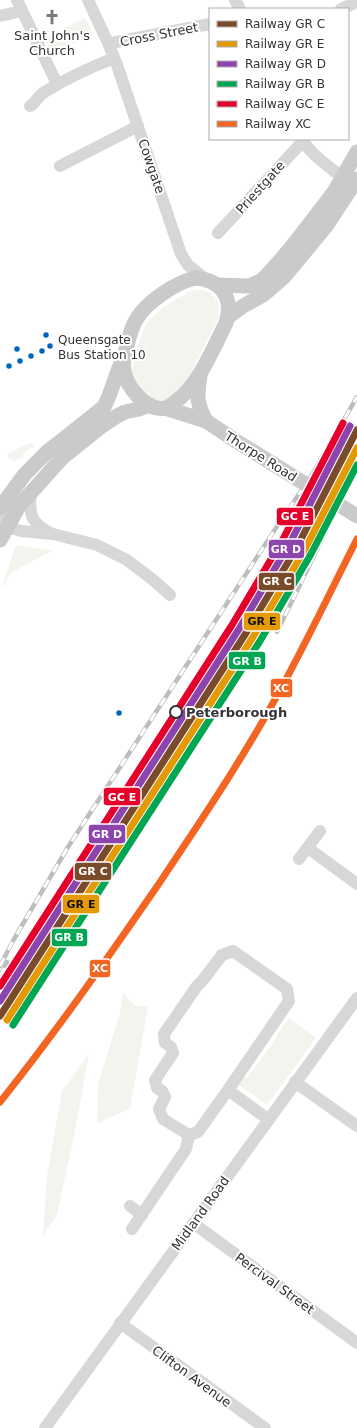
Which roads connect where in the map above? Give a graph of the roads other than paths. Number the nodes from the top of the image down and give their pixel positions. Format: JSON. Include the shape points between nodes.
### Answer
{"nodes":[{"id":1,"x":88,"y":0,"type":"edge"},
{"id":2,"x":357,"y":2,"type":"edge"},
{"id":3,"x":19,"y":5,"type":"edge"},
{"id":4,"x":343,"y":8,"type":"edge"},
{"id":5,"x":0,"y":16,"type":"edge"},
{"id":6,"x":209,"y":24,"type":"edge"},
{"id":7,"x":109,"y":46,"type":"junction"},
{"id":8,"x":114,"y":58,"type":"junction"},
{"id":9,"x":57,"y":84,"type":"junction"},
{"id":10,"x":30,"y":106,"type":"dead end"},
{"id":11,"x":138,"y":126,"type":"junction"},
{"id":12,"x":303,"y":140,"type":"edge"},
{"id":13,"x":357,"y":152,"type":"edge"},
{"id":14,"x":60,"y":166,"type":"dead end"},
{"id":15,"x":350,"y":178,"type":"edge"},
{"id":16,"x":218,"y":233,"type":"dead end"},
{"id":17,"x":211,"y":282,"type":"junction"},
{"id":18,"x":228,"y":317,"type":"junction"},
{"id":19,"x":124,"y":356,"type":"junction"},
{"id":20,"x":200,"y":373,"type":"junction"},
{"id":21,"x":150,"y":405,"type":"junction"},
{"id":22,"x":165,"y":408,"type":"junction"},
{"id":23,"x":206,"y":421,"type":"junction"},
{"id":24,"x":31,"y":493,"type":"junction"},
{"id":25,"x":2,"y":505,"type":"edge"},
{"id":26,"x":357,"y":516,"type":"edge"},
{"id":27,"x":4,"y":533,"type":"edge"},
{"id":28,"x":53,"y":534,"type":"junction"},
{"id":29,"x":170,"y":595,"type":"dead end"},
{"id":30,"x":320,"y":831,"type":"dead end"},
{"id":31,"x":308,"y":848,"type":"junction"},
{"id":32,"x":299,"y":859,"type":"dead end"},
{"id":33,"x":357,"y":884,"type":"edge"},
{"id":34,"x":356,"y":1003,"type":"edge"},
{"id":35,"x":296,"y":1082,"type":"junction"},
{"id":36,"x":228,"y":1090,"type":"junction"},
{"id":37,"x":269,"y":1120,"type":"junction"},
{"id":38,"x":357,"y":1126,"type":"edge"},
{"id":39,"x":189,"y":1135,"type":"junction"},
{"id":40,"x":130,"y":1206,"type":"dead end"},
{"id":41,"x":142,"y":1215,"type":"junction"},
{"id":42,"x":193,"y":1223,"type":"junction"},
{"id":43,"x":132,"y":1229,"type":"dead end"},
{"id":44,"x":120,"y":1323,"type":"junction"},
{"id":45,"x":357,"y":1343,"type":"edge"},
{"id":46,"x":45,"y":1428,"type":"edge"},
{"id":47,"x":265,"y":1428,"type":"edge"}],
"edges":[{"from":1,"to":7,"type":"street","name":"Cowgate"},
{"from":2,"to":4,"type":"street"},
{"from":3,"to":5,"type":"street"},
{"from":3,"to":9,"type":"street"},
{"from":6,"to":7,"type":"street","name":"Cross Street","via":[[116,42]]},
{"from":7,"to":8,"type":"street","name":"Cowgate"},
{"from":8,"to":9,"type":"street"},
{"from":8,"to":11,"type":"street","name":"Cowgate"},
{"from":9,"to":10,"type":"street","via":[[41,94]]},
{"from":11,"to":14,"type":"street"},
{"from":11,"to":17,"type":"street","name":"Cowgate","via":[[182,257],[188,265]]},
{"from":12,"to":15,"type":"street","name":"Priestgate","via":[[321,160]]},
{"from":12,"to":16,"type":"street","name":"Priestgate"},
{"from":13,"to":15,"type":"main road"},
{"from":15,"to":17,"type":"main road","via":[[334,192],[290,249],[261,281],[249,286]]},
{"from":15,"to":18,"type":"main road","via":[[327,225],[284,277],[263,295]]},
{"from":17,"to":18,"type":"main road","via":[[222,290],[228,299]]},
{"from":17,"to":19,"type":"main road","via":[[194,278],[181,283],[154,301],[140,313],[132,327]]},
{"from":18,"to":20,"type":"main road"},
{"from":19,"to":21,"type":"main road","via":[[124,369],[133,391]]},
{"from":19,"to":25,"type":"main road","via":[[104,407],[46,453],[25,474]]},
{"from":20,"to":22,"type":"main road","via":[[182,397]]},
{"from":20,"to":23,"type":"main road","via":[[197,396],[199,408]]},
{"from":21,"to":22,"type":"main road"},
{"from":21,"to":24,"type":"main road","via":[[125,412],[102,426],[62,458]]},
{"from":22,"to":23,"type":"main road","name":"Thorpe Road"},
{"from":23,"to":26,"type":"main road","name":"Thorpe Road","bridge":true},
{"from":24,"to":27,"type":"main road","via":[[19,506]]},
{"from":24,"to":28,"type":"street","via":[[29,507],[33,518],[43,530]]},
{"from":25,"to":27,"type":"street"},
{"from":27,"to":28,"type":"street"},
{"from":28,"to":29,"type":"street","via":[[97,545],[127,560]]},
{"from":30,"to":31,"type":"street"},
{"from":31,"to":32,"type":"street"},
{"from":31,"to":33,"type":"street"},
{"from":34,"to":35,"type":"street","name":"Midland Road"},
{"from":35,"to":37,"type":"street","name":"Midland Road"},
{"from":35,"to":38,"type":"street"},
{"from":36,"to":37,"type":"street"},
{"from":36,"to":39,"type":"street","via":[[198,1132]]},
{"from":36,"to":39,"type":"street","via":[[289,1001],[286,989],[233,951],[222,955],[164,1034],[165,1043],[171,1047],[173,1054],[155,1080],[164,1097],[159,1109],[164,1119]]},
{"from":37,"to":42,"type":"street","name":"Midland Road"},
{"from":39,"to":41,"type":"street","via":[[186,1149]]},
{"from":40,"to":41,"type":"street"},
{"from":41,"to":43,"type":"street"},
{"from":42,"to":44,"type":"street","name":"Midland Road"},
{"from":42,"to":45,"type":"street","name":"Percival Street"},
{"from":44,"to":46,"type":"street","name":"Midland Road"},
{"from":44,"to":47,"type":"street","name":"Clifton Avenue"}]}
